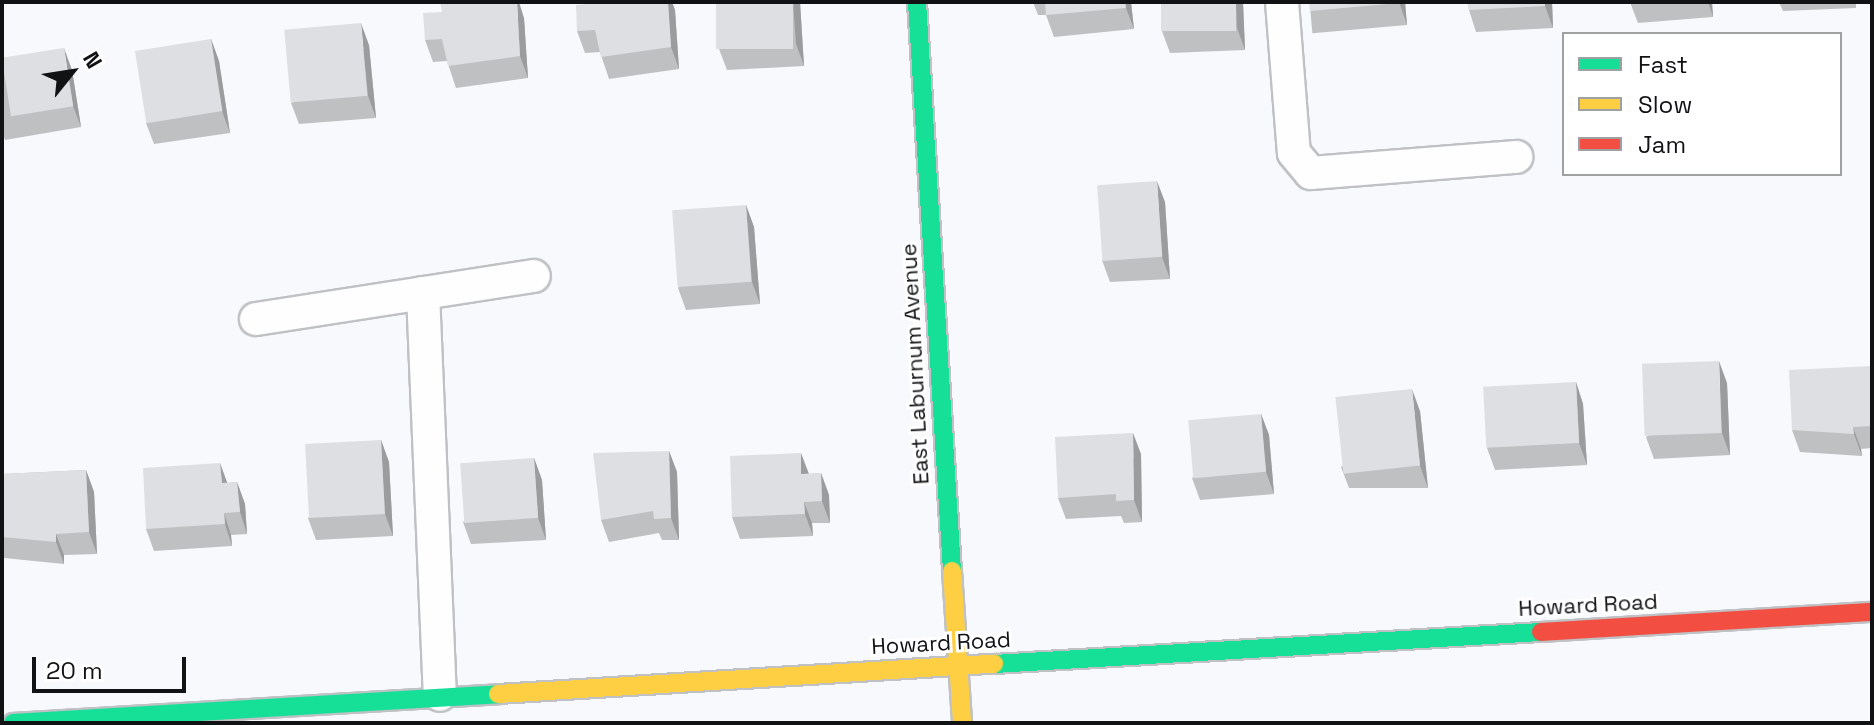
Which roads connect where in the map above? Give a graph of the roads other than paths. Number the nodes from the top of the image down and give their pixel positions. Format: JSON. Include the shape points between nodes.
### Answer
{"nodes":[{"id":1,"x":917,"y":2,"type":"edge"},
{"id":2,"x":1282,"y":2,"type":"edge"},
{"id":3,"x":1516,"y":157,"type":"dead end"},
{"id":4,"x":534,"y":276,"type":"dead end"},
{"id":5,"x":423,"y":293,"type":"junction"},
{"id":6,"x":256,"y":319,"type":"dead end"},
{"id":7,"x":1872,"y":612,"type":"edge"},
{"id":8,"x":957,"y":667,"type":"junction"},
{"id":9,"x":440,"y":695,"type":"junction"},
{"id":10,"x":13,"y":723,"type":"edge"},
{"id":11,"x":962,"y":723,"type":"edge"}],
"edges":[{"from":1,"to":8,"type":"street","name":"East Laburnum Avenue"},
{"from":2,"to":3,"type":"lane","via":[[1294,153],[1311,173]]},
{"from":4,"to":5,"type":"lane"},
{"from":5,"to":6,"type":"lane"},
{"from":5,"to":9,"type":"lane"},
{"from":7,"to":8,"type":"street","name":"Howard Road"},
{"from":8,"to":9,"type":"street","name":"Howard Road"},
{"from":8,"to":11,"type":"street","name":"East Laburnum Avenue"},
{"from":9,"to":10,"type":"street","name":"Howard Road"}]}
